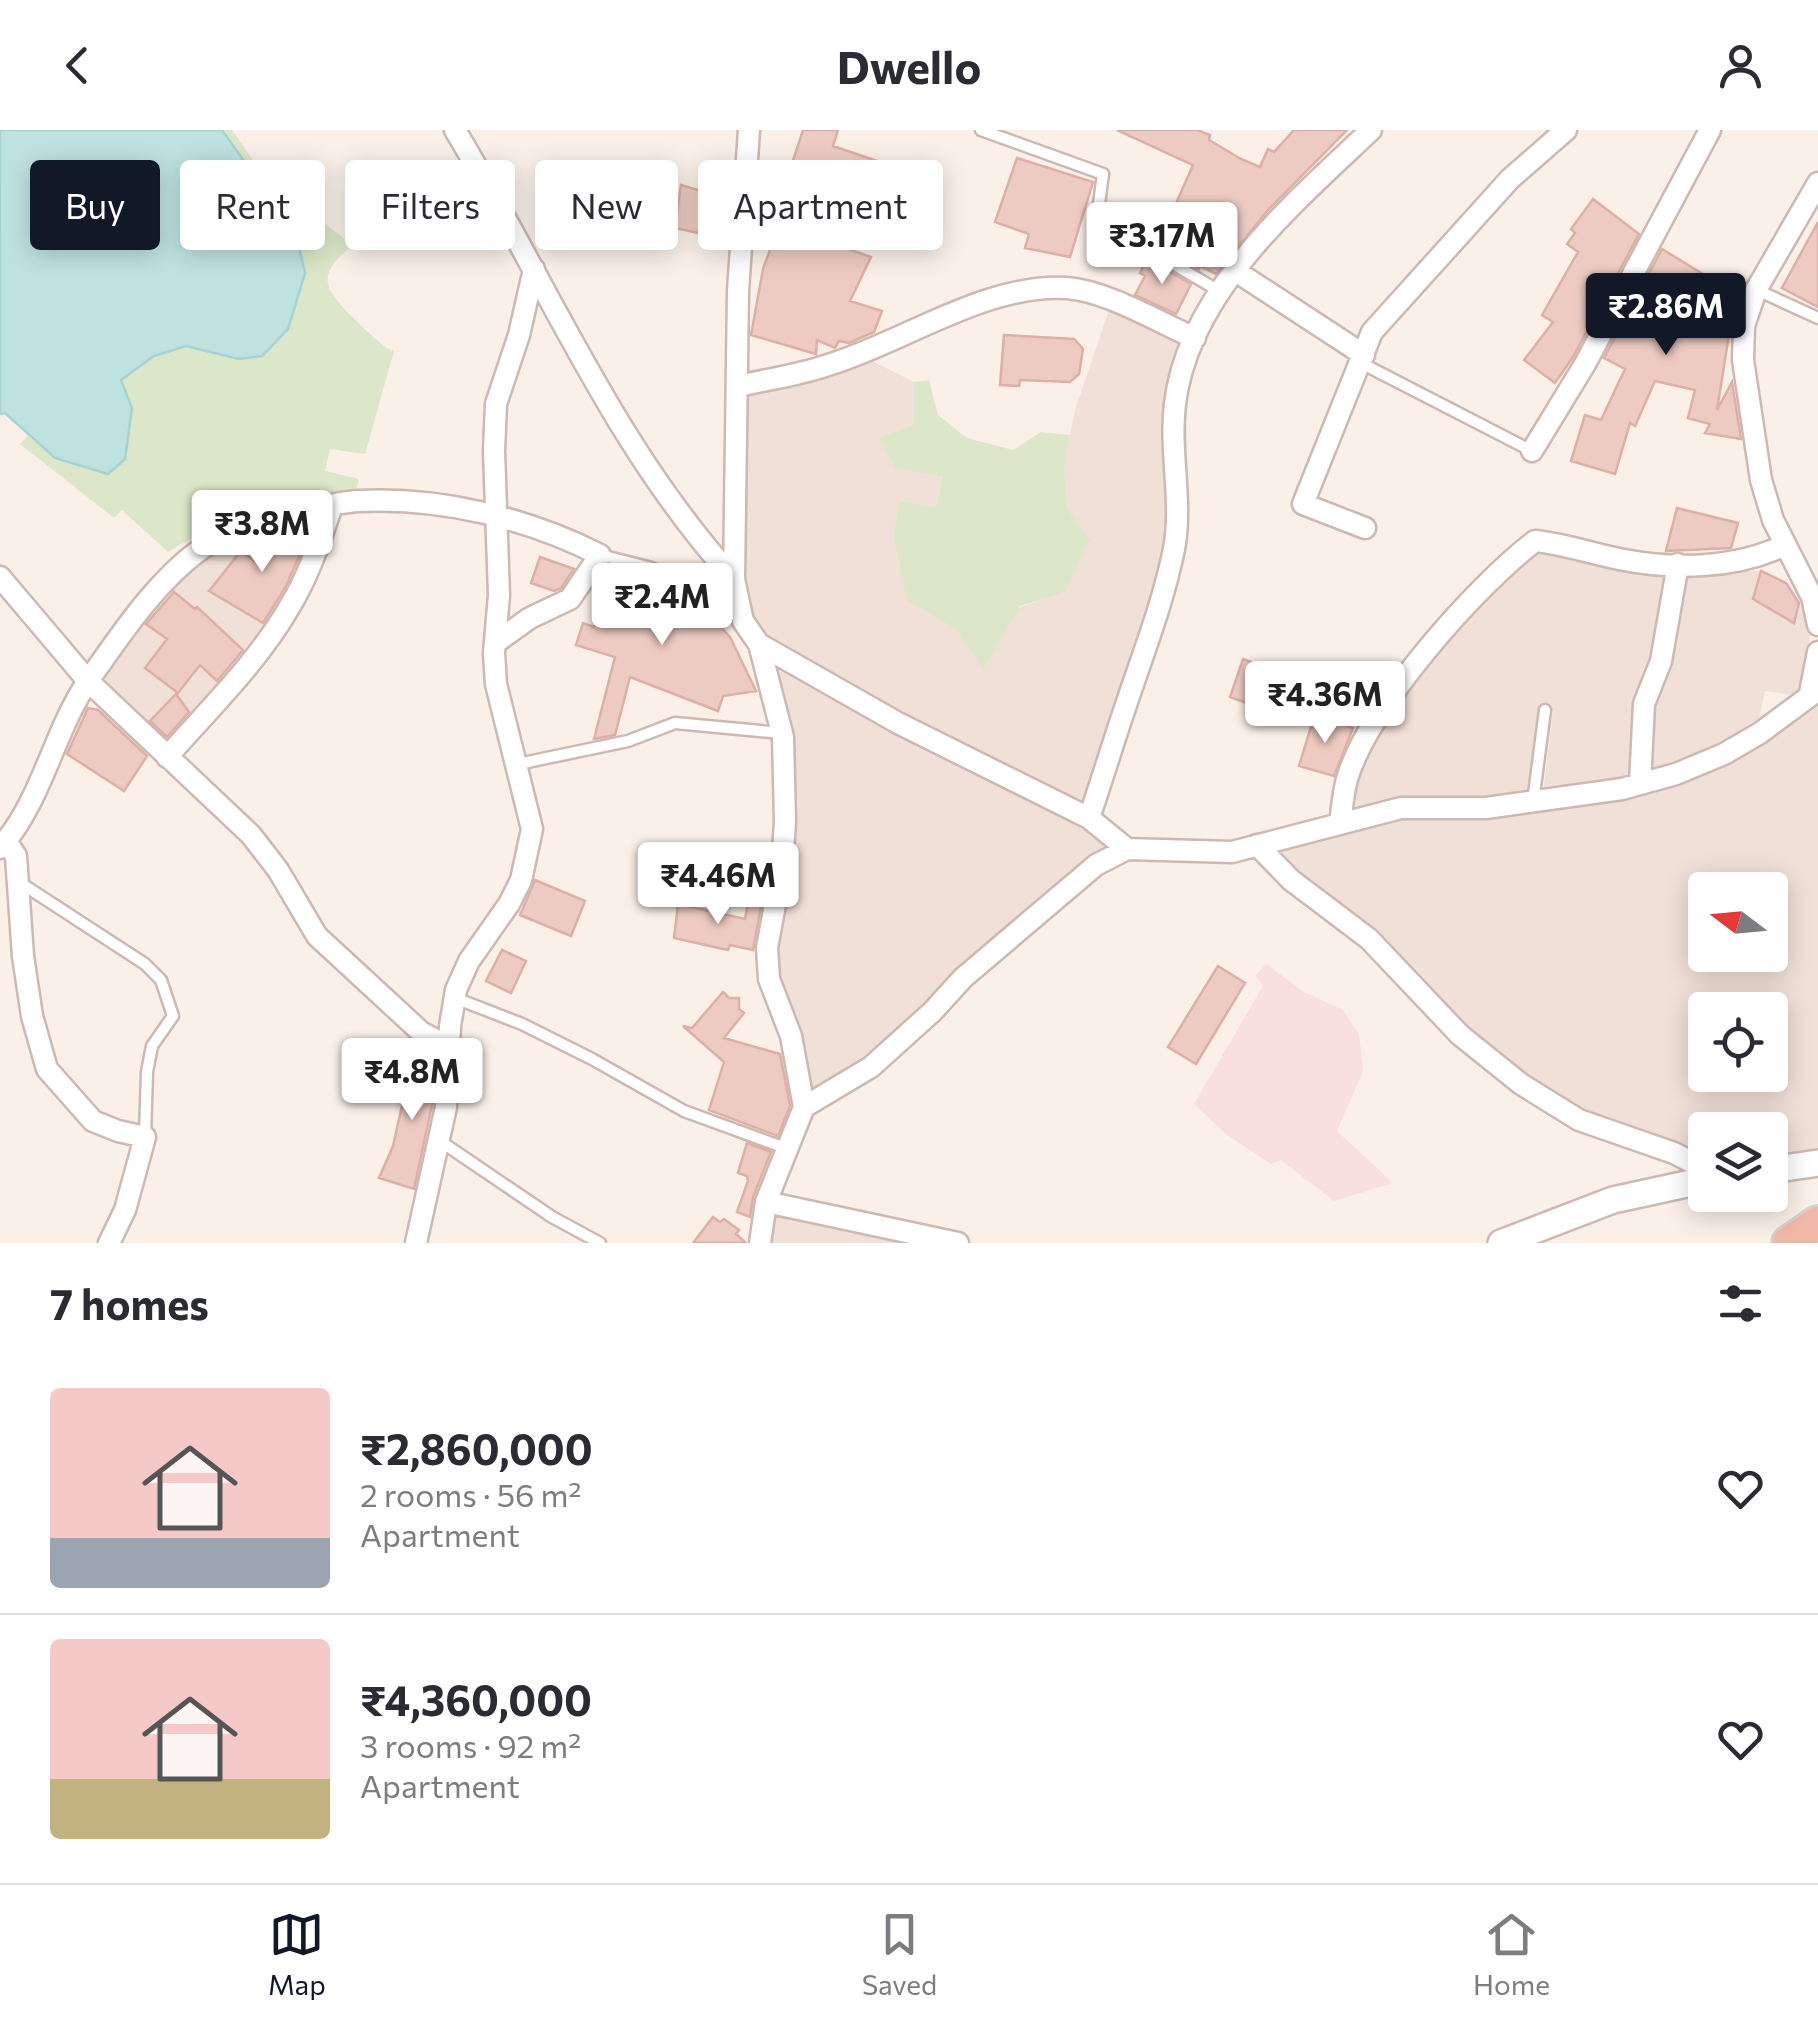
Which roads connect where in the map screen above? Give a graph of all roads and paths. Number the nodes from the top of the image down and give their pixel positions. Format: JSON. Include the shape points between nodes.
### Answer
{"nodes":[{"id":1,"x":455,"y":130,"type":"edge"},
{"id":2,"x":749,"y":130,"type":"edge"},
{"id":3,"x":981,"y":130,"type":"edge"},
{"id":4,"x":1371,"y":130,"type":"edge"},
{"id":5,"x":1566,"y":130,"type":"edge"},
{"id":6,"x":1710,"y":130,"type":"edge"},
{"id":7,"x":1818,"y":183,"type":"edge"},
{"id":8,"x":534,"y":269,"type":"junction"},
{"id":9,"x":1234,"y":270,"type":"junction"},
{"id":10,"x":1756,"y":290,"type":"junction"},
{"id":11,"x":1219,"y":291,"type":"junction"},
{"id":12,"x":1818,"y":318,"type":"edge"},
{"id":13,"x":1196,"y":338,"type":"junction"},
{"id":14,"x":1363,"y":359,"type":"junction"},
{"id":15,"x":739,"y":386,"type":"junction"},
{"id":16,"x":1532,"y":451,"type":"joint"},
{"id":17,"x":332,"y":506,"type":"junction"},
{"id":18,"x":496,"y":514,"type":"junction"},
{"id":19,"x":1365,"y":528,"type":"dead end"},
{"id":20,"x":1785,"y":545,"type":"junction"},
{"id":21,"x":600,"y":555,"type":"junction"},
{"id":22,"x":1678,"y":564,"type":"junction"},
{"id":23,"x":728,"y":573,"type":"junction"},
{"id":24,"x":0,"y":577,"type":"edge"},
{"id":25,"x":1818,"y":625,"type":"edge"},
{"id":26,"x":495,"y":643,"type":"junction"},
{"id":27,"x":759,"y":644,"type":"junction"},
{"id":28,"x":1818,"y":652,"type":"edge"},
{"id":29,"x":88,"y":682,"type":"junction"},
{"id":30,"x":1814,"y":692,"type":"edge"},
{"id":31,"x":1545,"y":710,"type":"dead end"},
{"id":32,"x":782,"y":733,"type":"junction"},
{"id":33,"x":168,"y":757,"type":"junction"},
{"id":34,"x":518,"y":764,"type":"junction"},
{"id":35,"x":1640,"y":784,"type":"junction"},
{"id":36,"x":1533,"y":803,"type":"junction"},
{"id":37,"x":1088,"y":818,"type":"junction"},
{"id":38,"x":1340,"y":824,"type":"junction"},
{"id":39,"x":3,"y":844,"type":"edge"},
{"id":40,"x":1257,"y":846,"type":"junction"},
{"id":41,"x":1127,"y":849,"type":"junction"},
{"id":42,"x":18,"y":881,"type":"junction"},
{"id":43,"x":454,"y":997,"type":"junction"},
{"id":44,"x":449,"y":1047,"type":"junction"},
{"id":45,"x":804,"y":1107,"type":"junction"},
{"id":46,"x":145,"y":1137,"type":"junction"},
{"id":47,"x":439,"y":1140,"type":"junction"},
{"id":48,"x":788,"y":1148,"type":"junction"},
{"id":49,"x":1688,"y":1160,"type":"edge"},
{"id":50,"x":1818,"y":1163,"type":"edge"},
{"id":51,"x":1788,"y":1167,"type":"edge"},
{"id":52,"x":1688,"y":1184,"type":"edge"},
{"id":53,"x":766,"y":1202,"type":"junction"},
{"id":54,"x":1818,"y":1223,"type":"edge"},
{"id":55,"x":109,"y":1243,"type":"edge"},
{"id":56,"x":416,"y":1243,"type":"edge"},
{"id":57,"x":600,"y":1243,"type":"edge"},
{"id":58,"x":760,"y":1243,"type":"edge"},
{"id":59,"x":958,"y":1243,"type":"edge"},
{"id":60,"x":1501,"y":1243,"type":"edge"},
{"id":61,"x":1789,"y":1243,"type":"edge"}],
"edges":[{"from":1,"to":8,"type":"street"},
{"from":2,"to":15,"type":"street"},
{"from":3,"to":11,"type":"lane","via":[[1104,174],[1097,219]]},
{"from":4,"to":9,"type":"street"},
{"from":5,"to":14,"type":"street","via":[[1510,178],[1426,270],[1372,332]]},
{"from":6,"to":16,"type":"street"},
{"from":7,"to":10,"type":"street"},
{"from":8,"to":18,"type":"street","via":[[496,404]]},
{"from":8,"to":23,"type":"street","via":[[627,437]]},
{"from":9,"to":11,"type":"street"},
{"from":9,"to":14,"type":"street"},
{"from":10,"to":12,"type":"lane"},
{"from":10,"to":20,"type":"street","via":[[1744,326],[1743,360],[1760,480]]},
{"from":11,"to":13,"type":"street"},
{"from":13,"to":15,"type":"street","via":[[1070,288],[1026,290],[830,365]]},
{"from":13,"to":37,"type":"street","via":[[1174,405],[1175,542],[1166,586]]},
{"from":14,"to":16,"type":"lane"},
{"from":14,"to":19,"type":"street","via":[[1303,504]]},
{"from":15,"to":23,"type":"street"},
{"from":17,"to":18,"type":"street","via":[[358,501]]},
{"from":17,"to":29,"type":"street","via":[[261,521],[204,547],[170,574]]},
{"from":17,"to":33,"type":"street","via":[[290,606]]},
{"from":18,"to":21,"type":"street"},
{"from":18,"to":26,"type":"street"},
{"from":20,"to":22,"type":"street","via":[[1722,564]]},
{"from":20,"to":25,"type":"street","via":[[1812,597]]},
{"from":21,"to":23,"type":"lane","via":[[690,582]]},
{"from":21,"to":26,"type":"street","via":[[570,599]]},
{"from":22,"to":35,"type":"street","via":[[1661,661],[1644,704]]},
{"from":22,"to":38,"type":"street","via":[[1536,541],[1513,558],[1386,704],[1347,779]]},
{"from":23,"to":27,"type":"street","via":[[743,622]]},
{"from":24,"to":29,"type":"street"},
{"from":26,"to":34,"type":"street","via":[[496,684]]},
{"from":27,"to":32,"type":"street"},
{"from":27,"to":37,"type":"street"},
{"from":28,"to":30,"type":"street"},
{"from":29,"to":33,"type":"street"},
{"from":29,"to":39,"type":"street","via":[[17,829]]},
{"from":30,"to":35,"type":"street","via":[[1724,754]]},
{"from":31,"to":36,"type":"lane"},
{"from":32,"to":34,"type":"lane","via":[[676,723],[628,742]]},
{"from":32,"to":45,"type":"street","via":[[782,866],[767,948],[769,979],[791,1036]]},
{"from":33,"to":44,"type":"street","via":[[251,835],[317,936],[420,1032]]},
{"from":34,"to":43,"type":"street","via":[[532,829],[528,855],[509,904],[469,961]]},
{"from":35,"to":36,"type":"street"},
{"from":36,"to":38,"type":"street","via":[[1401,808]]},
{"from":37,"to":41,"type":"street"},
{"from":38,"to":40,"type":"street"},
{"from":39,"to":42,"type":"street","via":[[16,856]]},
{"from":40,"to":41,"type":"street","via":[[1232,852]]},
{"from":40,"to":49,"type":"street","via":[[1368,939],[1460,1035],[1521,1084],[1579,1120]]},
{"from":41,"to":45,"type":"street","via":[[1096,865],[871,1066]]},
{"from":42,"to":46,"type":"street","via":[[32,1016],[47,1069],[93,1121]]},
{"from":42,"to":46,"type":"lane","via":[[161,980],[173,1016],[152,1046]]},
{"from":43,"to":44,"type":"street"},
{"from":43,"to":48,"type":"lane","via":[[575,1050],[684,1111]]},
{"from":44,"to":47,"type":"street"},
{"from":45,"to":48,"type":"street"},
{"from":46,"to":55,"type":"street"},
{"from":47,"to":56,"type":"street"},
{"from":47,"to":57,"type":"lane"},
{"from":48,"to":53,"type":"street"},
{"from":50,"to":51,"type":"street"},
{"from":52,"to":60,"type":"street","via":[[1613,1200]]},
{"from":53,"to":58,"type":"street"},
{"from":53,"to":59,"type":"street"},
{"from":54,"to":61,"type":"highway"}]}
